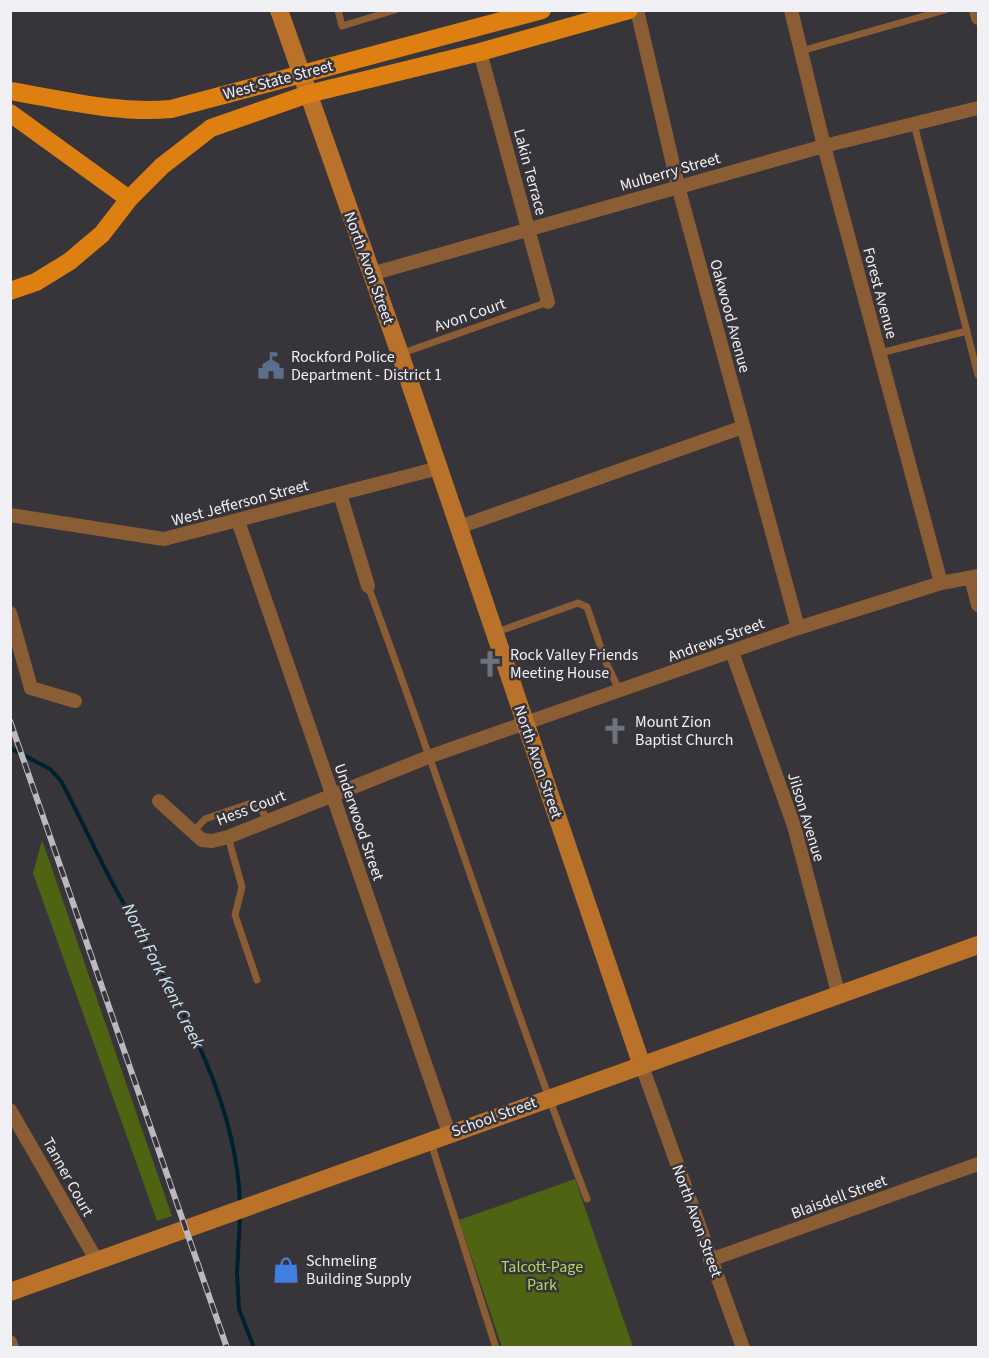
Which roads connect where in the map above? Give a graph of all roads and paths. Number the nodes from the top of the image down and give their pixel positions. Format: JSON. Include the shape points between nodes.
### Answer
{"nodes":[{"id":1,"x":279,"y":10,"type":"edge"},
{"id":2,"x":338,"y":10,"type":"edge"},
{"id":3,"x":395,"y":10,"type":"edge"},
{"id":4,"x":542,"y":10,"type":"edge"},
{"id":5,"x":628,"y":10,"type":"edge"},
{"id":6,"x":637,"y":10,"type":"edge"},
{"id":7,"x":790,"y":10,"type":"edge"},
{"id":8,"x":945,"y":10,"type":"edge"},
{"id":9,"x":976,"y":10,"type":"edge"},
{"id":10,"x":978,"y":18,"type":"edge"},
{"id":11,"x":801,"y":51,"type":"junction"},
{"id":12,"x":480,"y":52,"type":"junction"},
{"id":13,"x":301,"y":73,"type":"junction"},
{"id":14,"x":10,"y":91,"type":"edge"},
{"id":15,"x":308,"y":94,"type":"junction"},
{"id":16,"x":978,"y":108,"type":"edge"},
{"id":17,"x":10,"y":113,"type":"edge"},
{"id":18,"x":914,"y":124,"type":"junction"},
{"id":19,"x":824,"y":146,"type":"junction"},
{"id":20,"x":678,"y":186,"type":"junction"},
{"id":21,"x":129,"y":199,"type":"junction"},
{"id":22,"x":529,"y":229,"type":"junction"},
{"id":23,"x":371,"y":274,"type":"junction"},
{"id":24,"x":10,"y":291,"type":"edge"},
{"id":25,"x":548,"y":302,"type":"joint"},
{"id":26,"x":967,"y":331,"type":"junction"},
{"id":27,"x":879,"y":353,"type":"junction"},
{"id":28,"x":400,"y":354,"type":"junction"},
{"id":29,"x":978,"y":375,"type":"edge"},
{"id":30,"x":742,"y":427,"type":"junction"},
{"id":31,"x":440,"y":468,"type":"junction"},
{"id":32,"x":340,"y":494,"type":"junction"},
{"id":33,"x":10,"y":515,"type":"edge"},
{"id":34,"x":238,"y":521,"type":"junction"},
{"id":35,"x":459,"y":526,"type":"junction"},
{"id":36,"x":975,"y":577,"type":"edge"},
{"id":37,"x":941,"y":583,"type":"junction"},
{"id":38,"x":368,"y":586,"type":"joint"},
{"id":39,"x":978,"y":605,"type":"edge"},
{"id":40,"x":10,"y":613,"type":"edge"},
{"id":41,"x":798,"y":628,"type":"junction"},
{"id":42,"x":494,"y":633,"type":"junction"},
{"id":43,"x":732,"y":652,"type":"junction"},
{"id":44,"x":620,"y":692,"type":"junction"},
{"id":45,"x":75,"y":700,"type":"dead end"},
{"id":46,"x":525,"y":725,"type":"junction"},
{"id":47,"x":431,"y":756,"type":"junction"},
{"id":48,"x":333,"y":794,"type":"junction"},
{"id":49,"x":159,"y":801,"type":"dead end"},
{"id":50,"x":267,"y":821,"type":"junction"},
{"id":51,"x":193,"y":832,"type":"junction"},
{"id":52,"x":228,"y":837,"type":"junction"},
{"id":53,"x":978,"y":945,"type":"edge"},
{"id":54,"x":257,"y":980,"type":"dead end"},
{"id":55,"x":839,"y":996,"type":"junction"},
{"id":56,"x":642,"y":1066,"type":"junction"},
{"id":57,"x":548,"y":1098,"type":"junction"},
{"id":58,"x":10,"y":1110,"type":"edge"},
{"id":59,"x":449,"y":1133,"type":"junction"},
{"id":60,"x":430,"y":1140,"type":"junction"},
{"id":61,"x":978,"y":1164,"type":"edge"},
{"id":62,"x":587,"y":1199,"type":"dead end"},
{"id":63,"x":711,"y":1260,"type":"junction"},
{"id":64,"x":97,"y":1262,"type":"junction"},
{"id":65,"x":10,"y":1292,"type":"edge"},
{"id":66,"x":10,"y":1342,"type":"edge"},
{"id":67,"x":12,"y":1347,"type":"edge"},
{"id":68,"x":496,"y":1347,"type":"edge"},
{"id":69,"x":743,"y":1347,"type":"edge"}],
"edges":[{"from":1,"to":13,"type":"street","name":"North Avon Street"},
{"from":2,"to":3,"type":"lane","via":[[342,26]]},
{"from":4,"to":13,"type":"main road","name":"West State Street"},
{"from":5,"to":12,"type":"main road","name":"West State Street"},
{"from":6,"to":20,"type":"street","name":"Oakwood Avenue"},
{"from":7,"to":11,"type":"street","name":"Forest Avenue"},
{"from":8,"to":11,"type":"lane"},
{"from":9,"to":10,"type":"street"},
{"from":11,"to":19,"type":"street","name":"Forest Avenue"},
{"from":12,"to":15,"type":"main road","name":"West State Street"},
{"from":12,"to":22,"type":"street","name":"Lakin Terrace"},
{"from":13,"to":14,"type":"main road","name":"West State Street","via":[[171,109],[144,111]]},
{"from":13,"to":15,"type":"street","name":"North Avon Street"},
{"from":15,"to":21,"type":"main road","name":"West State Street","via":[[211,128],[162,166]]},
{"from":15,"to":23,"type":"street","name":"North Avon Street"},
{"from":16,"to":18,"type":"street","name":"Mulberry Street"},
{"from":17,"to":21,"type":"main road"},
{"from":18,"to":19,"type":"street","name":"Mulberry Street"},
{"from":18,"to":26,"type":"lane"},
{"from":19,"to":20,"type":"street","name":"Mulberry Street"},
{"from":19,"to":27,"type":"street","name":"Forest Avenue"},
{"from":20,"to":22,"type":"street","name":"Mulberry Street"},
{"from":20,"to":30,"type":"street","name":"Oakwood Avenue"},
{"from":21,"to":24,"type":"main road","name":"West State Street","via":[[102,234],[69,261],[36,282]]},
{"from":22,"to":23,"type":"street","name":"Mulberry Street"},
{"from":22,"to":25,"type":"street","name":"Lakin Terrace"},
{"from":23,"to":28,"type":"street","name":"North Avon Street"},
{"from":25,"to":28,"type":"lane","name":"Avon Court"},
{"from":26,"to":27,"type":"lane"},
{"from":26,"to":29,"type":"lane"},
{"from":27,"to":37,"type":"street","name":"Forest Avenue"},
{"from":28,"to":31,"type":"street","name":"North Avon Street"},
{"from":30,"to":35,"type":"street"},
{"from":30,"to":41,"type":"street","name":"Oakwood Avenue"},
{"from":31,"to":32,"type":"street","name":"West Jefferson Street"},
{"from":31,"to":35,"type":"street","name":"North Avon Street"},
{"from":32,"to":34,"type":"street","name":"West Jefferson Street"},
{"from":32,"to":38,"type":"street"},
{"from":33,"to":34,"type":"street","name":"West Jefferson Street","via":[[164,539]]},
{"from":34,"to":48,"type":"street","name":"Underwood Street"},
{"from":35,"to":42,"type":"street","name":"North Avon Street"},
{"from":36,"to":37,"type":"street","name":"Andrews Street"},
{"from":36,"to":39,"type":"street"},
{"from":37,"to":41,"type":"street","name":"Andrews Street"},
{"from":38,"to":47,"type":"lane"},
{"from":40,"to":45,"type":"street","via":[[31,688]]},
{"from":41,"to":43,"type":"street","name":"Andrews Street"},
{"from":42,"to":44,"type":"lane","via":[[578,603],[587,607]]},
{"from":42,"to":46,"type":"street","name":"North Avon Street"},
{"from":43,"to":44,"type":"street","name":"Andrews Street"},
{"from":43,"to":55,"type":"street","name":"Jilson Avenue","via":[[794,826]]},
{"from":44,"to":46,"type":"street","name":"Andrews Street"},
{"from":46,"to":47,"type":"street","name":"Andrews Street"},
{"from":46,"to":56,"type":"street","name":"North Avon Street"},
{"from":47,"to":48,"type":"street","name":"Andrews Street"},
{"from":47,"to":57,"type":"lane"},
{"from":48,"to":50,"type":"street","name":"Hess Court"},
{"from":48,"to":59,"type":"street","name":"Underwood Street"},
{"from":49,"to":51,"type":"street","name":"Hess Court"},
{"from":50,"to":51,"type":"lane","via":[[251,803],[204,819]]},
{"from":50,"to":52,"type":"street","name":"Hess Court"},
{"from":51,"to":52,"type":"street","name":"Hess Court","via":[[202,840]]},
{"from":52,"to":54,"type":"lane","via":[[242,887],[235,915]]},
{"from":53,"to":55,"type":"street","name":"School Street"},
{"from":55,"to":56,"type":"street","name":"School Street"},
{"from":56,"to":57,"type":"street","name":"School Street"},
{"from":56,"to":63,"type":"street","name":"North Avon Street"},
{"from":57,"to":59,"type":"street","name":"School Street"},
{"from":57,"to":62,"type":"lane"},
{"from":58,"to":64,"type":"street","name":"Tanner Court"},
{"from":59,"to":60,"type":"street","name":"School Street"},
{"from":60,"to":64,"type":"street","name":"School Street"},
{"from":60,"to":68,"type":"lane"},
{"from":61,"to":63,"type":"street","name":"Blaisdell Street"},
{"from":63,"to":69,"type":"street","name":"North Avon Street"},
{"from":64,"to":65,"type":"street","name":"School Street"},
{"from":66,"to":67,"type":"street"}]}
